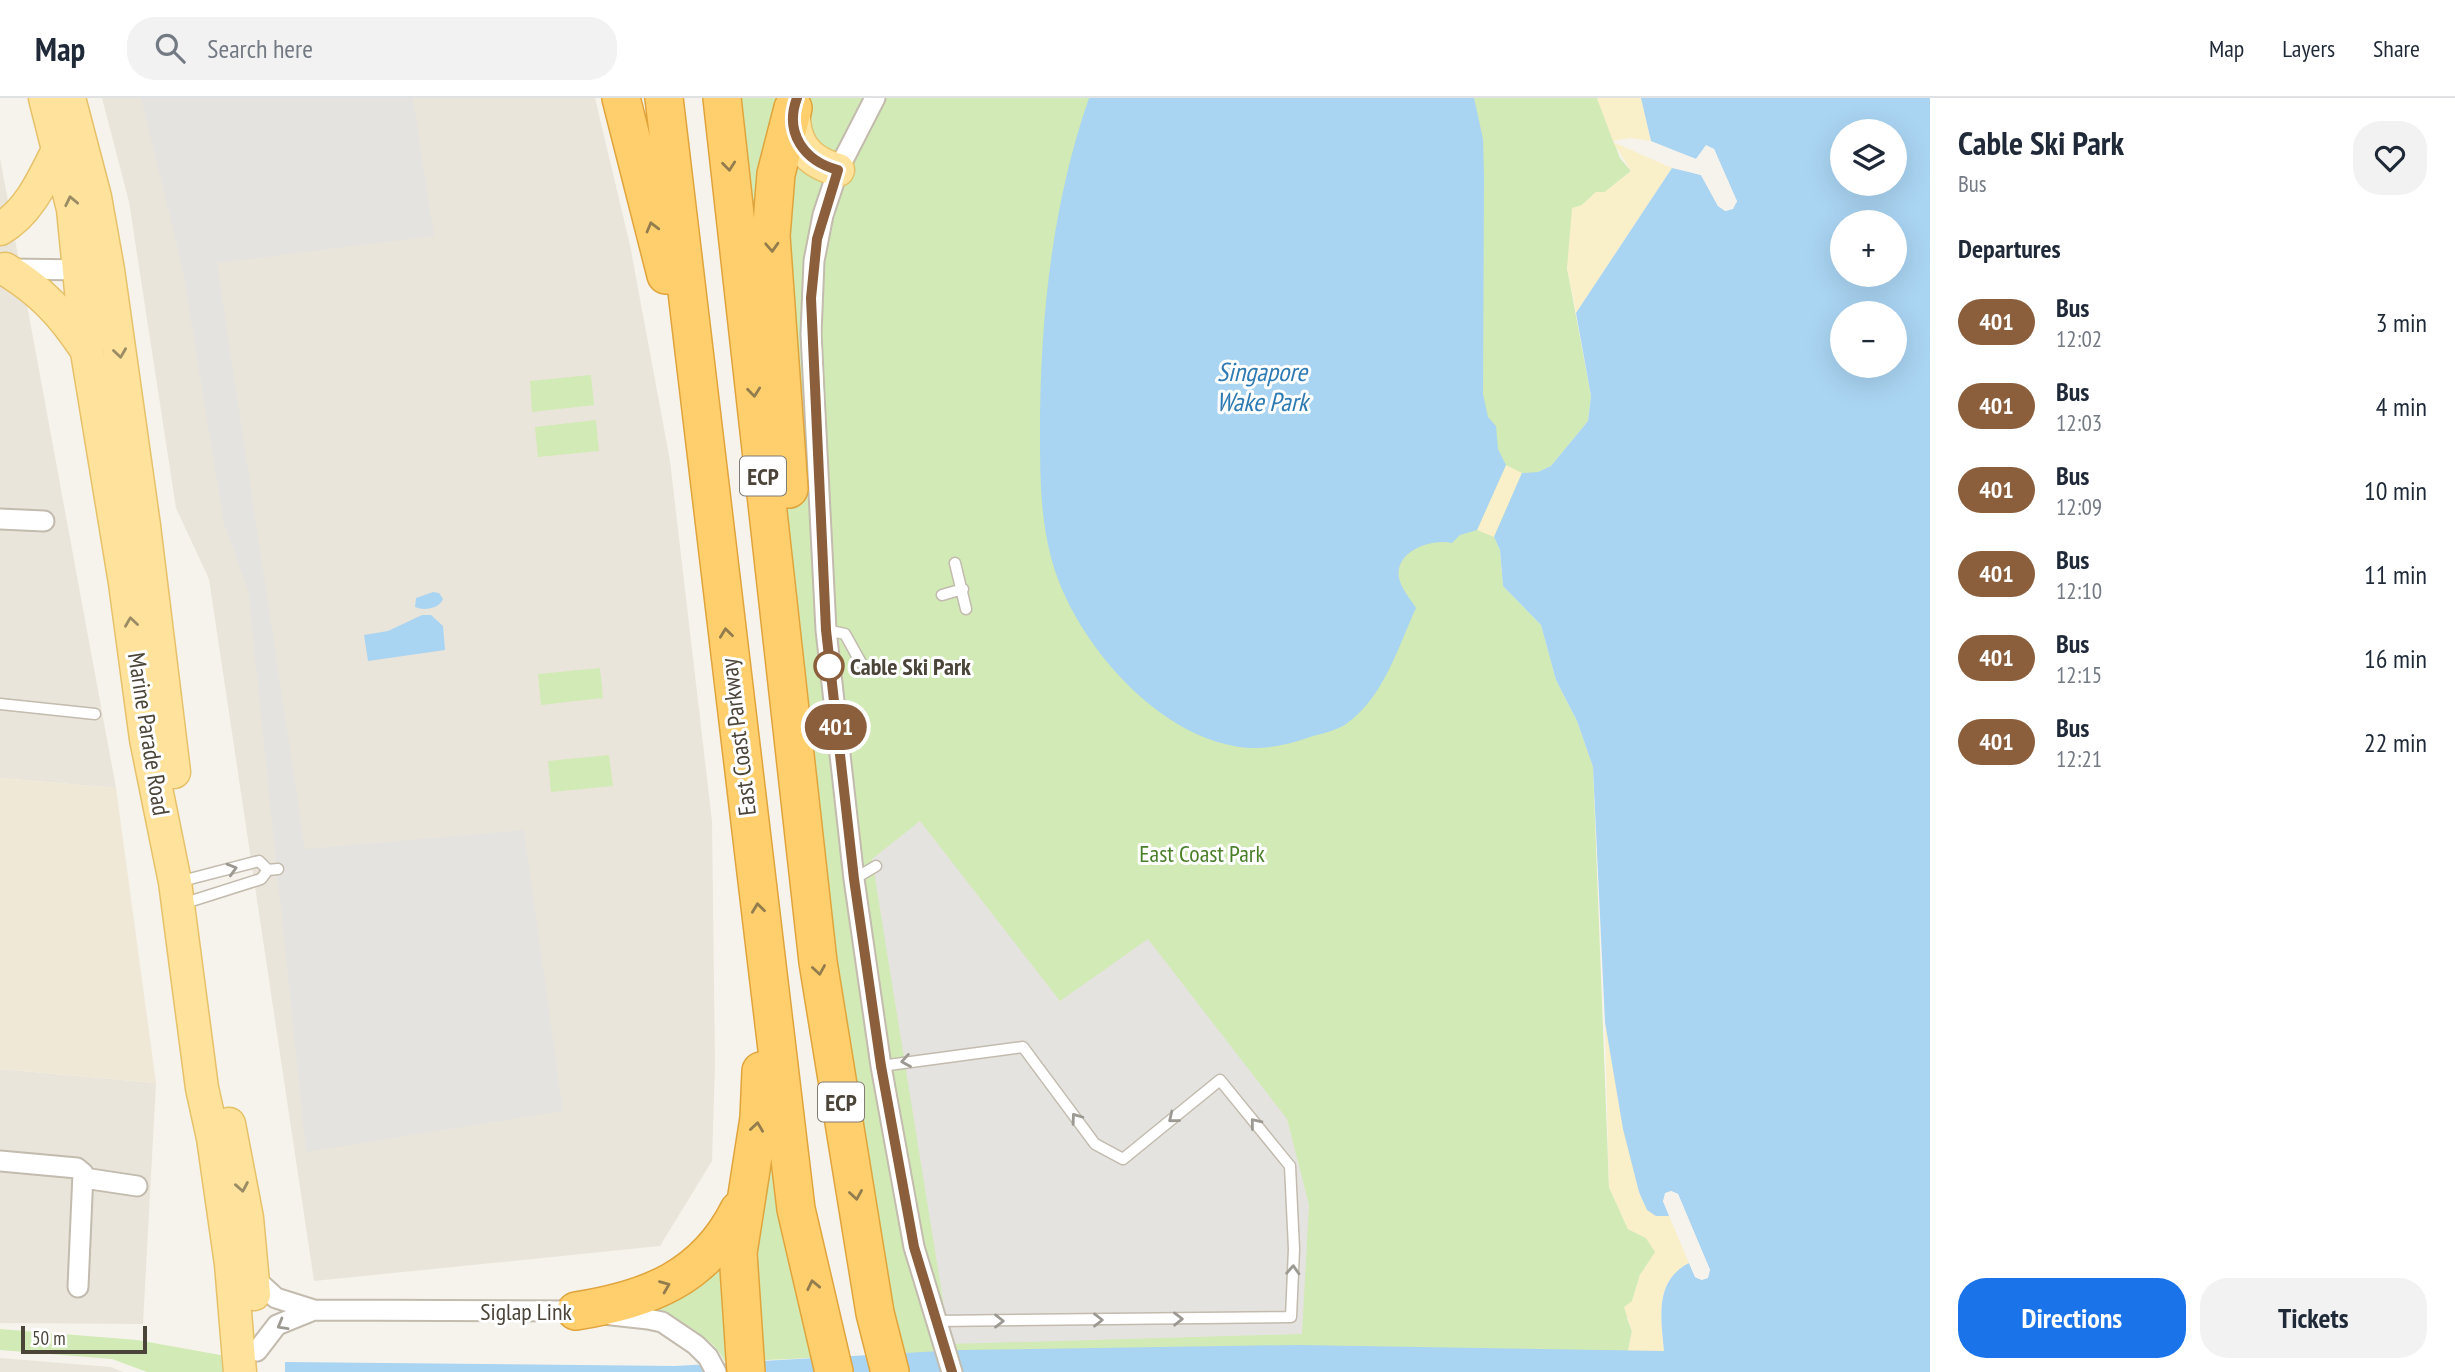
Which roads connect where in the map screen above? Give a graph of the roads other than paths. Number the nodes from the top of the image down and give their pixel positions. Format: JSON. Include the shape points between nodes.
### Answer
{"nodes":[{"id":1,"x":45,"y":98,"type":"edge"},
{"id":2,"x":69,"y":98,"type":"edge"},
{"id":3,"x":621,"y":98,"type":"edge"},
{"id":4,"x":664,"y":98,"type":"edge"},
{"id":5,"x":722,"y":98,"type":"edge"},
{"id":6,"x":876,"y":98,"type":"edge"},
{"id":7,"x":795,"y":103,"type":"edge"},
{"id":8,"x":59,"y":148,"type":"junction"},
{"id":9,"x":838,"y":170,"type":"junction"},
{"id":10,"x":0,"y":229,"type":"edge"},
{"id":11,"x":2,"y":269,"type":"edge"},
{"id":12,"x":93,"y":270,"type":"junction"},
{"id":13,"x":688,"y":312,"type":"junction"},
{"id":14,"x":87,"y":352,"type":"junction"},
{"id":15,"x":0,"y":519,"type":"edge"},
{"id":16,"x":44,"y":521,"type":"dead end"},
{"id":17,"x":955,"y":563,"type":"dead end"},
{"id":18,"x":963,"y":589,"type":"junction"},
{"id":19,"x":942,"y":595,"type":"dead end"},
{"id":20,"x":966,"y":608,"type":"dead end"},
{"id":21,"x":826,"y":630,"type":"junction"},
{"id":22,"x":862,"y":663,"type":"dead end"},
{"id":23,"x":0,"y":704,"type":"edge"},
{"id":24,"x":95,"y":713,"type":"dead end"},
{"id":25,"x":805,"y":854,"type":"junction"},
{"id":26,"x":876,"y":866,"type":"dead end"},
{"id":27,"x":854,"y":879,"type":"junction"},
{"id":28,"x":186,"y":892,"type":"junction"},
{"id":29,"x":766,"y":976,"type":"junction"},
{"id":30,"x":881,"y":1066,"type":"junction"},
{"id":31,"x":0,"y":1161,"type":"edge"},
{"id":32,"x":84,"y":1178,"type":"junction"},
{"id":33,"x":137,"y":1186,"type":"dead end"},
{"id":34,"x":747,"y":1194,"type":"junction"},
{"id":35,"x":253,"y":1277,"type":"junction"},
{"id":36,"x":78,"y":1287,"type":"dead end"},
{"id":37,"x":314,"y":1310,"type":"junction"},
{"id":38,"x":576,"y":1311,"type":"junction"},
{"id":39,"x":936,"y":1321,"type":"junction"},
{"id":40,"x":744,"y":1360,"type":"edge"},
{"id":41,"x":887,"y":1360,"type":"edge"},
{"id":42,"x":831,"y":1362,"type":"edge"},
{"id":43,"x":252,"y":1365,"type":"edge"},
{"id":44,"x":712,"y":1365,"type":"edge"},
{"id":45,"x":951,"y":1372,"type":"edge"}],
"edges":[{"from":1,"to":8,"type":"main road","name":"Marine Parade Road"},
{"from":2,"to":12,"type":"main road","name":"Marine Parade Road","via":[[95,197]]},
{"from":13,"to":3,"type":"highway","one_way":true,"via":[[660,258]]},
{"from":4,"to":13,"type":"highway","name":"East Coast Parkway","number":"ECP"},
{"from":5,"to":25,"type":"highway","number":"ECP","one_way":true},
{"from":6,"to":9,"type":"street"},
{"from":7,"to":9,"type":"main road","via":[[794,128],[801,148],[813,160]]},
{"from":7,"to":25,"type":"highway","one_way":true,"via":[[776,174],[771,236],[803,692]]},
{"from":8,"to":10,"type":"main road","via":[[37,190]]},
{"from":12,"to":8,"type":"main road","name":"Marine Parade Road","one_way":true},
{"from":9,"to":21,"type":"street","via":[[817,239],[811,298]]},
{"from":11,"to":12,"type":"street"},
{"from":11,"to":14,"type":"main road","via":[[64,315]]},
{"from":12,"to":14,"type":"main road","name":"Marine Parade Road"},
{"from":12,"to":28,"type":"main road","name":"Marine Parade Road","one_way":true,"via":[[164,677]]},
{"from":29,"to":13,"type":"highway","name":"East Coast Parkway","number":"ECP","one_way":true},
{"from":28,"to":14,"type":"main road","name":"Marine Parade Road","one_way":true,"via":[[146,740]]},
{"from":15,"to":16,"type":"street"},
{"from":17,"to":18,"type":"lane"},
{"from":18,"to":19,"type":"lane"},
{"from":18,"to":20,"type":"lane"},
{"from":21,"to":22,"type":"lane","via":[[845,634]]},
{"from":21,"to":27,"type":"street"},
{"from":23,"to":24,"type":"lane"},
{"from":25,"to":41,"type":"highway","number":"ECP","one_way":true,"via":[[818,962],[875,1313]]},
{"from":26,"to":27,"type":"lane"},
{"from":27,"to":30,"type":"street"},
{"from":28,"to":28,"type":"lane","one_way":true,"via":[[259,861],[273,869],[261,879]]},
{"from":28,"to":35,"type":"main road","name":"Marine Parade Road","one_way":true,"via":[[247,1218]]},
{"from":28,"to":43,"type":"main road","name":"Marine Parade Road","via":[[202,1088]]},
{"from":34,"to":29,"type":"highway","one_way":true,"via":[[759,1118]]},
{"from":42,"to":29,"type":"highway","name":"East Coast Parkway","number":"ECP","one_way":true,"via":[[796,1209]]},
{"from":30,"to":39,"type":"street","via":[[914,1247]]},
{"from":39,"to":30,"type":"lane","one_way":true,"via":[[1290,1317],[1294,1236],[1290,1166],[1220,1080],[1124,1159],[1095,1144],[1023,1047]]},
{"from":31,"to":32,"type":"street","via":[[77,1168]]},
{"from":32,"to":33,"type":"street"},
{"from":32,"to":36,"type":"street"},
{"from":38,"to":34,"type":"highway","one_way":true,"via":[[614,1305],[674,1283],[716,1245]]},
{"from":34,"to":40,"type":"highway","via":[[738,1253]]},
{"from":35,"to":37,"type":"street","name":"Siglap Link","via":[[276,1298]]},
{"from":35,"to":43,"type":"main road","name":"Marine Parade Road"},
{"from":37,"to":38,"type":"street","name":"Siglap Link"},
{"from":37,"to":43,"type":"street","name":"Siglap Link","one_way":true,"via":[[277,1325]]},
{"from":38,"to":44,"type":"street","name":"Siglap Link","via":[[662,1322]]},
{"from":39,"to":45,"type":"street"}]}
